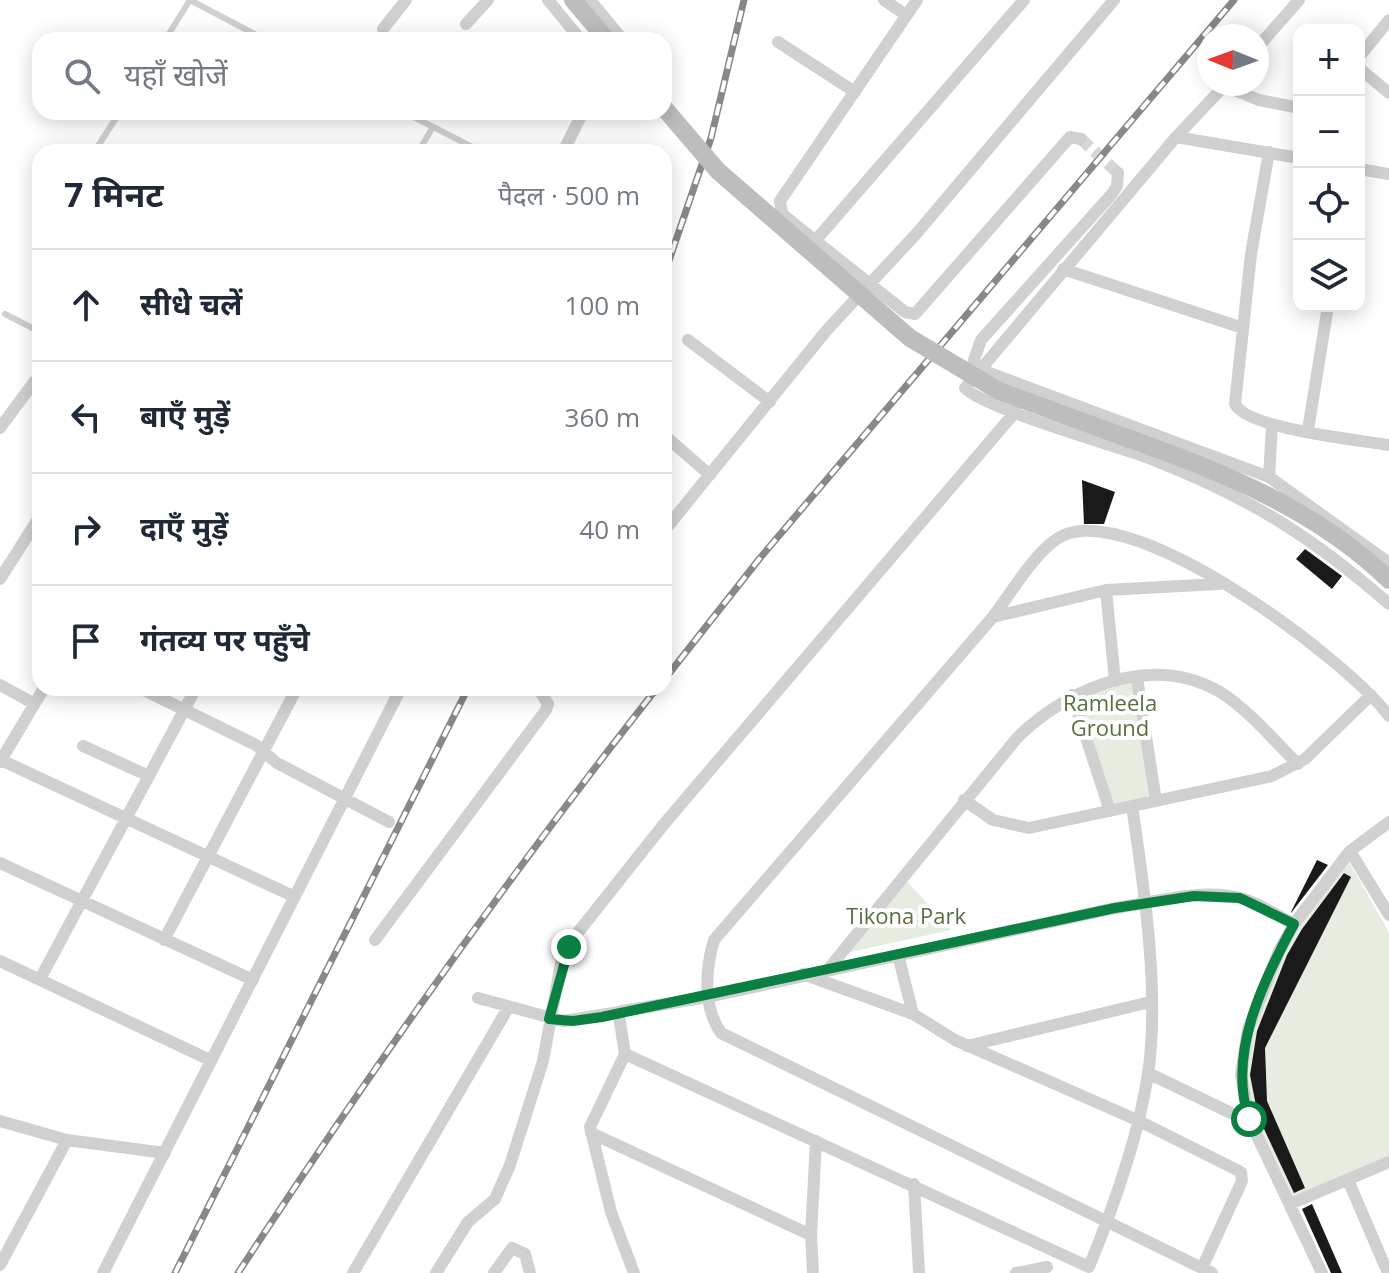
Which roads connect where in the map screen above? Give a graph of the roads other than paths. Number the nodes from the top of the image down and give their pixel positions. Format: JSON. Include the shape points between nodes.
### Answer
{"nodes":[{"id":1,"x":190,"y":0,"type":"edge"},
{"id":2,"x":406,"y":0,"type":"edge"},
{"id":3,"x":488,"y":0,"type":"edge"},
{"id":4,"x":548,"y":0,"type":"edge"},
{"id":5,"x":573,"y":0,"type":"edge"},
{"id":6,"x":590,"y":0,"type":"edge"},
{"id":7,"x":884,"y":0,"type":"edge"},
{"id":8,"x":917,"y":0,"type":"edge"},
{"id":9,"x":1024,"y":0,"type":"edge"},
{"id":10,"x":1114,"y":0,"type":"edge"},
{"id":11,"x":1299,"y":0,"type":"edge"},
{"id":12,"x":906,"y":15,"type":"junction"},
{"id":13,"x":1389,"y":20,"type":"edge"},
{"id":14,"x":466,"y":24,"type":"dead end"},
{"id":15,"x":383,"y":29,"type":"dead end"},
{"id":16,"x":170,"y":32,"type":"edge"},
{"id":17,"x":251,"y":32,"type":"edge"},
{"id":18,"x":574,"y":32,"type":"edge"},
{"id":19,"x":600,"y":32,"type":"edge"},
{"id":20,"x":616,"y":32,"type":"edge"},
{"id":21,"x":1269,"y":34,"type":"edge"},
{"id":22,"x":778,"y":42,"type":"dead end"},
{"id":23,"x":1365,"y":50,"type":"edge"},
{"id":24,"x":1365,"y":73,"type":"edge"},
{"id":25,"x":855,"y":92,"type":"junction"},
{"id":26,"x":1389,"y":93,"type":"edge"},
{"id":27,"x":1215,"y":96,"type":"edge"},
{"id":28,"x":1250,"y":96,"type":"edge"},
{"id":29,"x":1293,"y":107,"type":"edge"},
{"id":30,"x":672,"y":117,"type":"edge"},
{"id":31,"x":115,"y":120,"type":"edge"},
{"id":32,"x":419,"y":120,"type":"edge"},
{"id":33,"x":579,"y":120,"type":"edge"},
{"id":34,"x":433,"y":127,"type":"junction"},
{"id":35,"x":1176,"y":137,"type":"junction"},
{"id":36,"x":1081,"y":139,"type":"dead end"},
{"id":37,"x":99,"y":144,"type":"edge"},
{"id":38,"x":423,"y":144,"type":"edge"},
{"id":39,"x":466,"y":144,"type":"edge"},
{"id":40,"x":567,"y":144,"type":"edge"},
{"id":41,"x":1269,"y":152,"type":"junction"},
{"id":42,"x":1293,"y":157,"type":"edge"},
{"id":43,"x":1365,"y":170,"type":"edge"},
{"id":44,"x":1118,"y":173,"type":"dead end"},
{"id":45,"x":1389,"y":174,"type":"edge"},
{"id":46,"x":815,"y":241,"type":"junction"},
{"id":47,"x":1063,"y":269,"type":"junction"},
{"id":48,"x":869,"y":284,"type":"junction"},
{"id":49,"x":1327,"y":312,"type":"edge"},
{"id":50,"x":5,"y":314,"type":"dead end"},
{"id":51,"x":32,"y":328,"type":"edge"},
{"id":52,"x":1243,"y":328,"type":"junction"},
{"id":53,"x":688,"y":340,"type":"dead end"},
{"id":54,"x":979,"y":369,"type":"junction"},
{"id":55,"x":32,"y":385,"type":"edge"},
{"id":56,"x":770,"y":402,"type":"junction"},
{"id":57,"x":1016,"y":411,"type":"junction"},
{"id":58,"x":1272,"y":424,"type":"junction"},
{"id":59,"x":0,"y":428,"type":"edge"},
{"id":60,"x":1308,"y":430,"type":"junction"},
{"id":61,"x":672,"y":442,"type":"edge"},
{"id":62,"x":1389,"y":445,"type":"edge"},
{"id":63,"x":710,"y":475,"type":"junction"},
{"id":64,"x":1269,"y":477,"type":"junction"},
{"id":65,"x":672,"y":521,"type":"edge"},
{"id":66,"x":32,"y":528,"type":"edge"},
{"id":67,"x":1389,"y":563,"type":"edge"},
{"id":68,"x":0,"y":578,"type":"edge"},
{"id":69,"x":1389,"y":580,"type":"edge"},
{"id":70,"x":1222,"y":584,"type":"junction"},
{"id":71,"x":1106,"y":590,"type":"junction"},
{"id":72,"x":1389,"y":604,"type":"edge"},
{"id":73,"x":992,"y":618,"type":"junction"},
{"id":74,"x":1137,"y":678,"type":"junction"},
{"id":75,"x":1115,"y":681,"type":"junction"},
{"id":76,"x":0,"y":685,"type":"edge"},
{"id":77,"x":1072,"y":695,"type":"junction"},
{"id":78,"x":1371,"y":695,"type":"junction"},
{"id":79,"x":38,"y":696,"type":"edge"},
{"id":80,"x":158,"y":696,"type":"edge"},
{"id":81,"x":192,"y":696,"type":"edge"},
{"id":82,"x":292,"y":696,"type":"edge"},
{"id":83,"x":397,"y":696,"type":"edge"},
{"id":84,"x":543,"y":696,"type":"edge"},
{"id":85,"x":33,"y":703,"type":"junction"},
{"id":86,"x":185,"y":708,"type":"junction"},
{"id":87,"x":1389,"y":716,"type":"edge"},
{"id":88,"x":83,"y":746,"type":"dead end"},
{"id":89,"x":262,"y":750,"type":"junction"},
{"id":90,"x":0,"y":761,"type":"edge"},
{"id":91,"x":1298,"y":764,"type":"junction"},
{"id":92,"x":149,"y":776,"type":"junction"},
{"id":93,"x":344,"y":796,"type":"junction"},
{"id":94,"x":964,"y":800,"type":"junction"},
{"id":95,"x":1156,"y":801,"type":"junction"},
{"id":96,"x":1132,"y":806,"type":"junction"},
{"id":97,"x":1110,"y":811,"type":"junction"},
{"id":98,"x":128,"y":817,"type":"junction"},
{"id":99,"x":389,"y":822,"type":"dead end"},
{"id":100,"x":1389,"y":822,"type":"edge"},
{"id":101,"x":1350,"y":851,"type":"junction"},
{"id":102,"x":207,"y":855,"type":"junction"},
{"id":103,"x":0,"y":863,"type":"edge"},
{"id":104,"x":293,"y":896,"type":"junction"},
{"id":105,"x":80,"y":901,"type":"junction"},
{"id":106,"x":1146,"y":903,"type":"junction"},
{"id":107,"x":1389,"y":915,"type":"edge"},
{"id":108,"x":1294,"y":924,"type":"junction"},
{"id":109,"x":164,"y":940,"type":"junction"},
{"id":110,"x":375,"y":940,"type":"dead end"},
{"id":111,"x":898,"y":955,"type":"junction"},
{"id":112,"x":0,"y":961,"type":"edge"},
{"id":113,"x":830,"y":967,"type":"junction"},
{"id":114,"x":803,"y":974,"type":"junction"},
{"id":115,"x":40,"y":979,"type":"junction"},
{"id":116,"x":253,"y":980,"type":"junction"},
{"id":117,"x":708,"y":997,"type":"junction"},
{"id":118,"x":478,"y":998,"type":"dead end"},
{"id":119,"x":1150,"y":1002,"type":"junction"},
{"id":120,"x":508,"y":1008,"type":"junction"},
{"id":121,"x":620,"y":1012,"type":"junction"},
{"id":122,"x":913,"y":1014,"type":"junction"},
{"id":123,"x":549,"y":1019,"type":"junction"},
{"id":124,"x":967,"y":1046,"type":"junction"},
{"id":125,"x":625,"y":1054,"type":"junction"},
{"id":126,"x":210,"y":1060,"type":"junction"},
{"id":127,"x":1148,"y":1073,"type":"junction"},
{"id":128,"x":1231,"y":1113,"type":"dead end"},
{"id":129,"x":1137,"y":1120,"type":"junction"},
{"id":130,"x":0,"y":1121,"type":"edge"},
{"id":131,"x":591,"y":1133,"type":"junction"},
{"id":132,"x":67,"y":1140,"type":"junction"},
{"id":133,"x":816,"y":1141,"type":"junction"},
{"id":134,"x":165,"y":1153,"type":"junction"},
{"id":135,"x":1389,"y":1162,"type":"edge"},
{"id":136,"x":1348,"y":1180,"type":"junction"},
{"id":137,"x":914,"y":1184,"type":"junction"},
{"id":138,"x":1290,"y":1204,"type":"junction"},
{"id":139,"x":1108,"y":1220,"type":"junction"},
{"id":140,"x":811,"y":1235,"type":"junction"},
{"id":141,"x":1049,"y":1247,"type":"junction"},
{"id":142,"x":0,"y":1265,"type":"edge"},
{"id":143,"x":1047,"y":1270,"type":"edge"},
{"id":144,"x":1096,"y":1270,"type":"edge"},
{"id":145,"x":1207,"y":1271,"type":"edge"},
{"id":146,"x":103,"y":1273,"type":"edge"},
{"id":147,"x":353,"y":1273,"type":"edge"},
{"id":148,"x":436,"y":1273,"type":"edge"},
{"id":149,"x":494,"y":1273,"type":"edge"},
{"id":150,"x":530,"y":1273,"type":"edge"},
{"id":151,"x":634,"y":1273,"type":"edge"},
{"id":152,"x":813,"y":1273,"type":"edge"},
{"id":153,"x":919,"y":1273,"type":"edge"},
{"id":154,"x":1016,"y":1273,"type":"edge"},
{"id":155,"x":1322,"y":1273,"type":"edge"},
{"id":156,"x":1388,"y":1273,"type":"edge"}],
"edges":[{"from":1,"to":16,"type":"lane"},
{"from":1,"to":17,"type":"lane"},
{"from":2,"to":15,"type":"street"},
{"from":3,"to":14,"type":"street"},
{"from":4,"to":18,"type":"street"},
{"from":5,"to":19,"type":"main road"},
{"from":6,"to":20,"type":"street"},
{"from":7,"to":12,"type":"street"},
{"from":8,"to":12,"type":"street"},
{"from":9,"to":46,"type":"street"},
{"from":10,"to":48,"type":"street"},
{"from":11,"to":21,"type":"street"},
{"from":12,"to":25,"type":"street"},
{"from":13,"to":23,"type":"street"},
{"from":22,"to":25,"type":"street"},
{"from":24,"to":26,"type":"street"},
{"from":25,"to":46,"type":"street","via":[[779,204],[782,214]]},
{"from":27,"to":35,"type":"street"},
{"from":28,"to":29,"type":"street"},
{"from":30,"to":69,"type":"main road","bridge":true,"via":[[770,220],[910,338],[999,391],[1198,463],[1275,499]]},
{"from":31,"to":37,"type":"lane"},
{"from":32,"to":34,"type":"lane"},
{"from":33,"to":40,"type":"street"},
{"from":34,"to":38,"type":"lane"},
{"from":34,"to":39,"type":"lane"},
{"from":35,"to":41,"type":"street"},
{"from":35,"to":47,"type":"street"},
{"from":36,"to":48,"type":"street","via":[[1070,137],[920,312],[908,314]]},
{"from":41,"to":42,"type":"street"},
{"from":41,"to":52,"type":"street"},
{"from":43,"to":45,"type":"street"},
{"from":44,"to":54,"type":"street","via":[[1111,195],[981,340],[974,360]]},
{"from":46,"to":48,"type":"street"},
{"from":47,"to":52,"type":"street"},
{"from":47,"to":54,"type":"street"},
{"from":48,"to":56,"type":"street"},
{"from":49,"to":60,"type":"street"},
{"from":50,"to":51,"type":"lane"},
{"from":52,"to":58,"type":"street","via":[[1235,404],[1240,412]]},
{"from":53,"to":56,"type":"street"},
{"from":54,"to":57,"type":"street","via":[[966,391]]},
{"from":54,"to":64,"type":"street"},
{"from":55,"to":59,"type":"street"},
{"from":56,"to":63,"type":"street"},
{"from":57,"to":72,"type":"street","via":[[1216,485],[1308,537]]},
{"from":57,"to":123,"type":"street","via":[[588,920],[565,954]]},
{"from":58,"to":60,"type":"street"},
{"from":58,"to":64,"type":"street"},
{"from":60,"to":62,"type":"street"},
{"from":61,"to":63,"type":"street"},
{"from":63,"to":65,"type":"street"},
{"from":64,"to":67,"type":"street"},
{"from":66,"to":68,"type":"street"},
{"from":70,"to":71,"type":"street"},
{"from":70,"to":73,"type":"street","via":[[1127,538],[1073,533],[1046,549]]},
{"from":70,"to":78,"type":"street","via":[[1301,634]]},
{"from":71,"to":73,"type":"street"},
{"from":71,"to":75,"type":"street"},
{"from":73,"to":117,"type":"street","via":[[719,932],[709,960]]},
{"from":74,"to":75,"type":"street"},
{"from":74,"to":91,"type":"street","via":[[1169,676],[1211,687]]},
{"from":74,"to":95,"type":"street"},
{"from":75,"to":77,"type":"street"},
{"from":76,"to":85,"type":"street"},
{"from":77,"to":94,"type":"street","via":[[1034,721]]},
{"from":77,"to":97,"type":"street"},
{"from":78,"to":87,"type":"street"},
{"from":78,"to":91,"type":"street"},
{"from":79,"to":85,"type":"street"},
{"from":80,"to":86,"type":"street"},
{"from":81,"to":86,"type":"street"},
{"from":82,"to":89,"type":"street"},
{"from":83,"to":93,"type":"street"},
{"from":84,"to":110,"type":"street","via":[[546,710]]},
{"from":85,"to":90,"type":"street"},
{"from":86,"to":89,"type":"street"},
{"from":86,"to":92,"type":"street"},
{"from":88,"to":92,"type":"street"},
{"from":89,"to":93,"type":"street"},
{"from":89,"to":102,"type":"street"},
{"from":90,"to":98,"type":"street"},
{"from":91,"to":95,"type":"street","via":[[1257,781]]},
{"from":92,"to":98,"type":"street"},
{"from":93,"to":99,"type":"street"},
{"from":93,"to":104,"type":"street"},
{"from":94,"to":97,"type":"street","via":[[1016,828]]},
{"from":94,"to":113,"type":"street"},
{"from":95,"to":96,"type":"street"},
{"from":96,"to":97,"type":"street"},
{"from":96,"to":106,"type":"street"},
{"from":98,"to":102,"type":"street"},
{"from":98,"to":105,"type":"street"},
{"from":100,"to":101,"type":"street"},
{"from":101,"to":107,"type":"street"},
{"from":101,"to":108,"type":"street"},
{"from":102,"to":104,"type":"street"},
{"from":102,"to":109,"type":"street"},
{"from":103,"to":105,"type":"street"},
{"from":104,"to":116,"type":"street"},
{"from":105,"to":109,"type":"street"},
{"from":105,"to":115,"type":"street"},
{"from":106,"to":108,"type":"street","via":[[1233,897]]},
{"from":106,"to":111,"type":"street"},
{"from":106,"to":119,"type":"street"},
{"from":108,"to":138,"type":"street","via":[[1248,1029],[1241,1075],[1249,1119]]},
{"from":109,"to":116,"type":"street"},
{"from":111,"to":113,"type":"street"},
{"from":111,"to":122,"type":"street"},
{"from":112,"to":115,"type":"street"},
{"from":113,"to":114,"type":"street"},
{"from":114,"to":117,"type":"street"},
{"from":114,"to":122,"type":"street"},
{"from":115,"to":126,"type":"street"},
{"from":116,"to":126,"type":"street"},
{"from":117,"to":121,"type":"street"},
{"from":117,"to":139,"type":"street","via":[[714,1022],[733,1040]]},
{"from":118,"to":120,"type":"street"},
{"from":119,"to":124,"type":"street"},
{"from":119,"to":127,"type":"street"},
{"from":120,"to":123,"type":"street"},
{"from":120,"to":147,"type":"street"},
{"from":121,"to":123,"type":"street","via":[[583,1021]]},
{"from":121,"to":125,"type":"street"},
{"from":122,"to":124,"type":"street"},
{"from":123,"to":148,"type":"street","via":[[536,1086],[502,1184],[490,1206],[468,1222]]},
{"from":124,"to":129,"type":"street"},
{"from":125,"to":131,"type":"street","via":[[596,1110]]},
{"from":125,"to":133,"type":"street"},
{"from":126,"to":134,"type":"street"},
{"from":127,"to":128,"type":"street"},
{"from":127,"to":129,"type":"street"},
{"from":129,"to":139,"type":"street"},
{"from":129,"to":145,"type":"street","via":[[1242,1174]]},
{"from":130,"to":132,"type":"street"},
{"from":131,"to":140,"type":"street"},
{"from":131,"to":151,"type":"street"},
{"from":132,"to":134,"type":"street"},
{"from":132,"to":142,"type":"street"},
{"from":133,"to":137,"type":"street"},
{"from":133,"to":140,"type":"street"},
{"from":134,"to":146,"type":"street"},
{"from":135,"to":136,"type":"street"},
{"from":136,"to":138,"type":"street"},
{"from":136,"to":156,"type":"street"},
{"from":137,"to":141,"type":"street"},
{"from":137,"to":153,"type":"street"},
{"from":138,"to":155,"type":"street"},
{"from":139,"to":144,"type":"street"},
{"from":139,"to":145,"type":"street"},
{"from":140,"to":152,"type":"street"},
{"from":141,"to":143,"type":"street"},
{"from":141,"to":144,"type":"street"},
{"from":143,"to":154,"type":"street"},
{"from":149,"to":150,"type":"street","via":[[512,1248],[525,1254]]}]}
